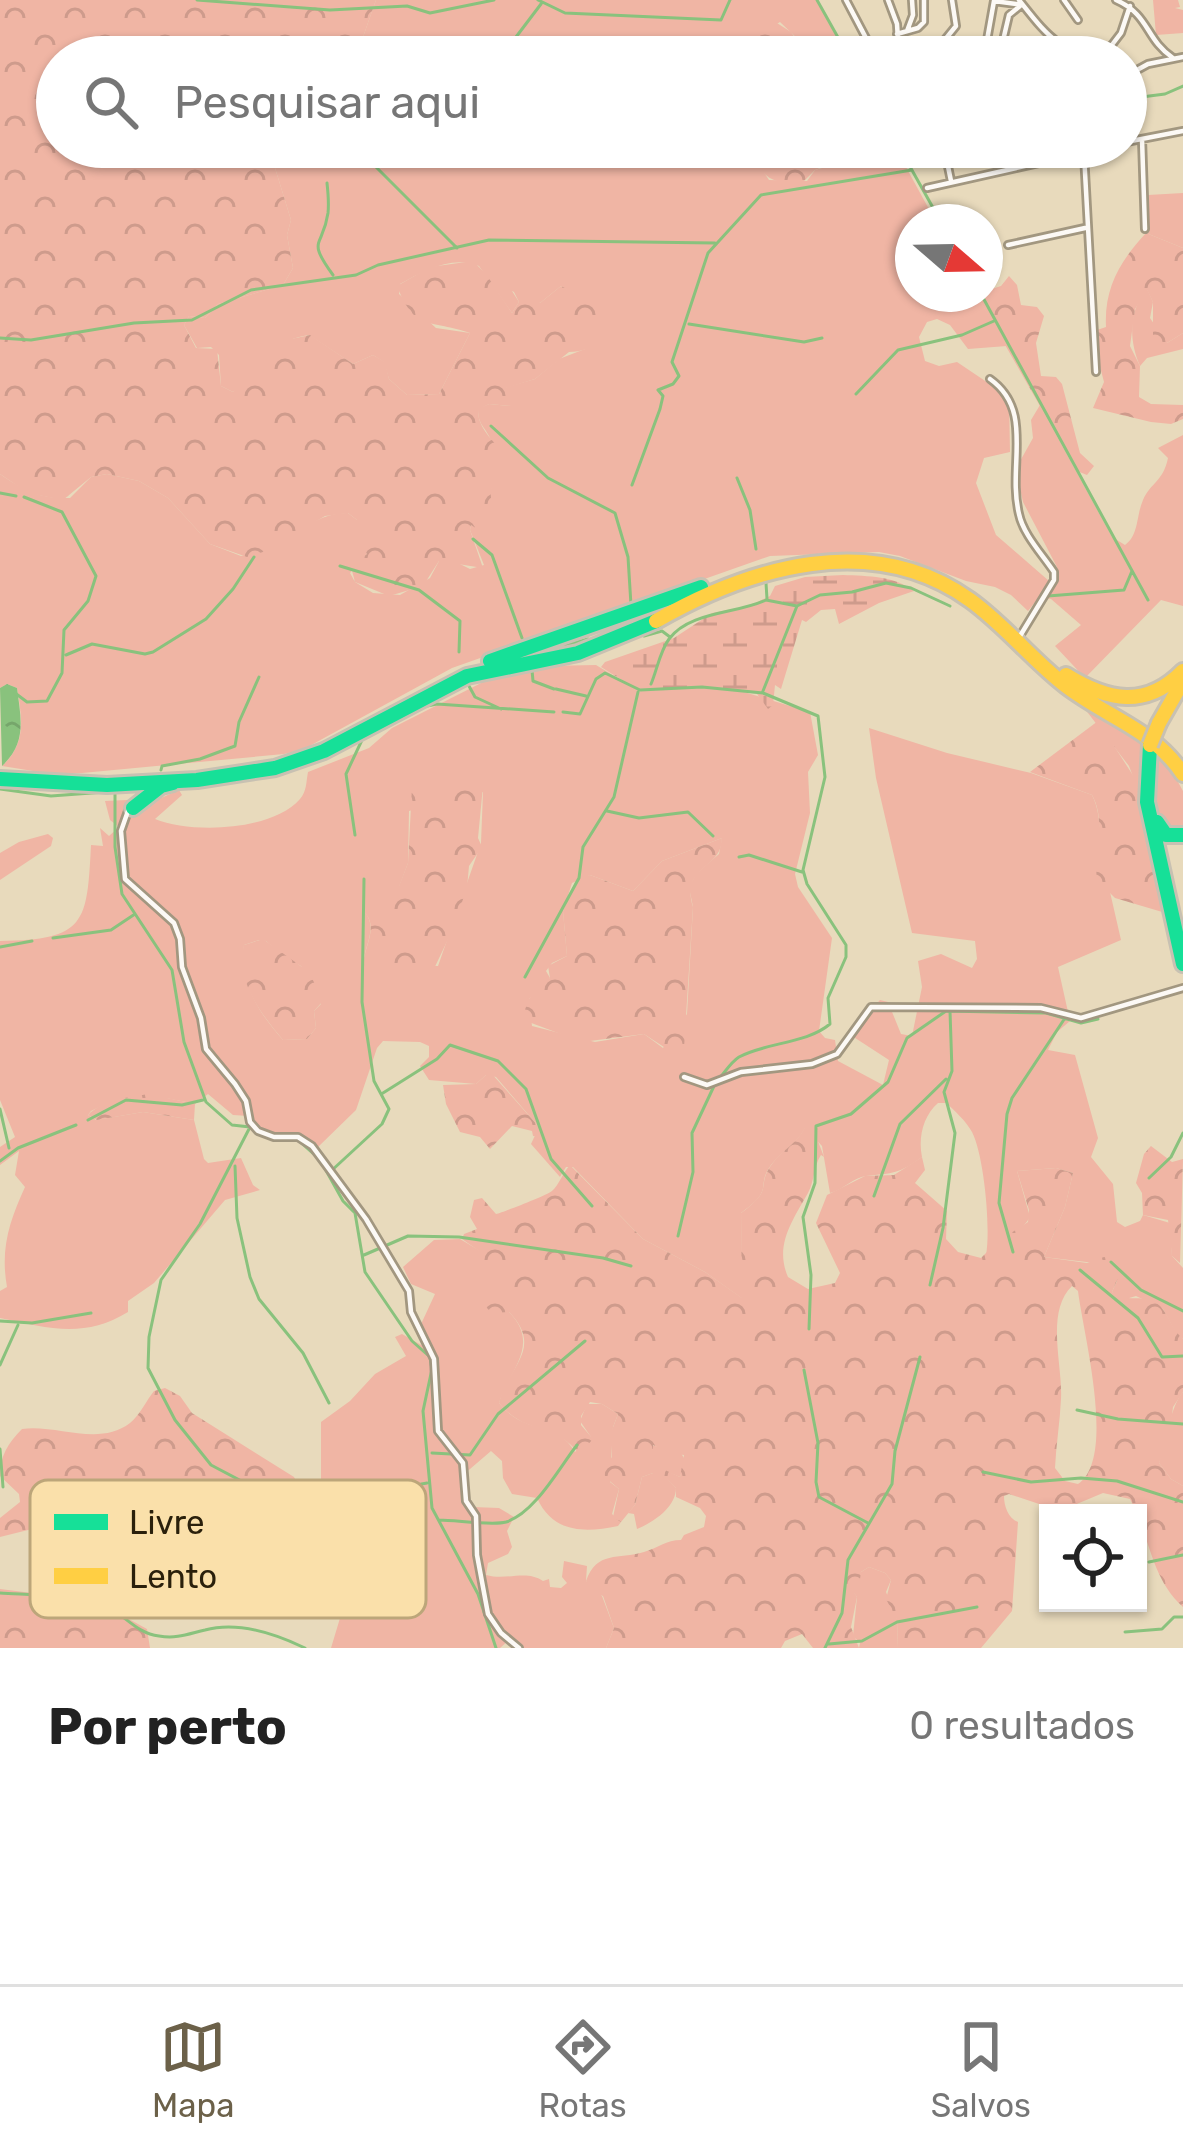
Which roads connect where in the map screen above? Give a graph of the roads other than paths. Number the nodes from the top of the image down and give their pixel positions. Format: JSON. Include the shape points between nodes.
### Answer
{"nodes":[{"id":1,"x":846,"y":0,"type":"edge"},
{"id":2,"x":888,"y":0,"type":"edge"},
{"id":3,"x":911,"y":0,"type":"edge"},
{"id":4,"x":924,"y":0,"type":"edge"},
{"id":5,"x":952,"y":0,"type":"edge"},
{"id":6,"x":1064,"y":0,"type":"edge"},
{"id":7,"x":1116,"y":0,"type":"edge"},
{"id":8,"x":1021,"y":3,"type":"edge"},
{"id":9,"x":1130,"y":6,"type":"junction"},
{"id":10,"x":1078,"y":20,"type":"dead end"},
{"id":11,"x":907,"y":31,"type":"junction"},
{"id":12,"x":897,"y":34,"type":"joint"},
{"id":13,"x":865,"y":36,"type":"edge"},
{"id":14,"x":948,"y":36,"type":"edge"},
{"id":15,"x":989,"y":36,"type":"edge"},
{"id":16,"x":1004,"y":36,"type":"edge"},
{"id":17,"x":1049,"y":36,"type":"edge"},
{"id":18,"x":1119,"y":36,"type":"edge"},
{"id":19,"x":1183,"y":57,"type":"edge"},
{"id":20,"x":1173,"y":58,"type":"junction"},
{"id":21,"x":1147,"y":65,"type":"edge"},
{"id":22,"x":1183,"y":130,"type":"edge"},
{"id":23,"x":1147,"y":138,"type":"edge"},
{"id":24,"x":949,"y":168,"type":"edge"},
{"id":25,"x":1016,"y":168,"type":"edge"},
{"id":26,"x":1084,"y":168,"type":"edge"},
{"id":27,"x":1143,"y":168,"type":"edge"},
{"id":28,"x":952,"y":181,"type":"junction"},
{"id":29,"x":927,"y":188,"type":"dead end"},
{"id":30,"x":1085,"y":228,"type":"junction"},
{"id":31,"x":1145,"y":229,"type":"dead end"},
{"id":32,"x":1008,"y":245,"type":"dead end"},
{"id":33,"x":1096,"y":372,"type":"dead end"},
{"id":34,"x":990,"y":379,"type":"dead end"},
{"id":35,"x":638,"y":609,"type":"junction"},
{"id":36,"x":645,"y":627,"type":"junction"},
{"id":37,"x":1019,"y":636,"type":"junction"},
{"id":38,"x":546,"y":642,"type":"junction"},
{"id":39,"x":1033,"y":649,"type":"junction"},
{"id":40,"x":554,"y":659,"type":"junction"},
{"id":41,"x":1183,"y":671,"type":"edge"},
{"id":42,"x":1183,"y":684,"type":"edge"},
{"id":43,"x":1156,"y":746,"type":"junction"},
{"id":44,"x":1183,"y":763,"type":"edge"},
{"id":45,"x":0,"y":776,"type":"edge"},
{"id":46,"x":220,"y":776,"type":"junction"},
{"id":47,"x":1183,"y":778,"type":"edge"},
{"id":48,"x":94,"y":785,"type":"junction"},
{"id":49,"x":133,"y":808,"type":"junction"},
{"id":50,"x":1183,"y":835,"type":"edge"},
{"id":51,"x":1183,"y":915,"type":"edge"},
{"id":52,"x":1183,"y":949,"type":"edge"},
{"id":53,"x":1183,"y":964,"type":"edge"},
{"id":54,"x":1183,"y":988,"type":"edge"},
{"id":55,"x":684,"y":1077,"type":"dead end"},
{"id":56,"x":519,"y":1648,"type":"edge"}],
"edges":[{"from":1,"to":13,"type":"street"},
{"from":2,"to":12,"type":"street"},
{"from":3,"to":11,"type":"street"},
{"from":4,"to":11,"type":"street","via":[[924,22]]},
{"from":5,"to":14,"type":"street","via":[[956,26]]},
{"from":6,"to":10,"type":"street"},
{"from":7,"to":9,"type":"street"},
{"from":8,"to":15,"type":"street","via":[[994,1]]},
{"from":8,"to":16,"type":"street"},
{"from":8,"to":17,"type":"street"},
{"from":9,"to":18,"type":"street"},
{"from":9,"to":20,"type":"street"},
{"from":11,"to":12,"type":"street"},
{"from":19,"to":20,"type":"street"},
{"from":20,"to":21,"type":"street"},
{"from":22,"to":23,"type":"street"},
{"from":24,"to":28,"type":"street"},
{"from":25,"to":28,"type":"street"},
{"from":26,"to":30,"type":"street"},
{"from":27,"to":31,"type":"street"},
{"from":28,"to":29,"type":"street"},
{"from":30,"to":32,"type":"street"},
{"from":30,"to":33,"type":"street"},
{"from":34,"to":37,"type":"street","via":[[1014,403],[1019,519],[1054,572]]},
{"from":35,"to":36,"type":"highway","via":[[602,631],[608,637]]},
{"from":35,"to":37,"type":"highway","via":[[769,564],[867,559],[944,579]]},
{"from":35,"to":38,"type":"highway"},
{"from":36,"to":40,"type":"highway"},
{"from":36,"to":43,"type":"highway","via":[[719,586],[771,569],[907,570],[966,597],[1069,688],[1133,722]]},
{"from":37,"to":39,"type":"highway"},
{"from":38,"to":40,"type":"highway","via":[[594,635]]},
{"from":38,"to":45,"type":"highway","via":[[466,671],[288,760],[52,782]]},
{"from":39,"to":41,"type":"highway","via":[[1080,685],[1118,700],[1154,695]]},
{"from":39,"to":44,"type":"highway","via":[[1078,688],[1149,726]]},
{"from":40,"to":46,"type":"highway","via":[[481,671],[307,759]]},
{"from":42,"to":43,"type":"highway","bridge":true},
{"from":43,"to":47,"type":"highway"},
{"from":43,"to":50,"type":"highway","via":[[1149,780],[1158,826],[1169,837]]},
{"from":43,"to":53,"type":"highway","via":[[1147,802]]},
{"from":45,"to":48,"type":"highway","via":[[44,787]]},
{"from":46,"to":48,"type":"highway"},
{"from":46,"to":49,"type":"highway","via":[[164,784]]},
{"from":48,"to":49,"type":"highway","via":[[142,787],[145,797]]},
{"from":49,"to":56,"type":"street","via":[[122,821],[125,879],[174,922],[206,1049],[258,1131],[312,1146],[409,1291],[434,1359],[438,1431],[463,1463],[466,1501],[476,1516],[488,1614]]},
{"from":51,"to":52,"type":"highway"},
{"from":54,"to":55,"type":"street","via":[[1081,1018],[1041,1008],[871,1007],[830,1057],[707,1085]]}]}
